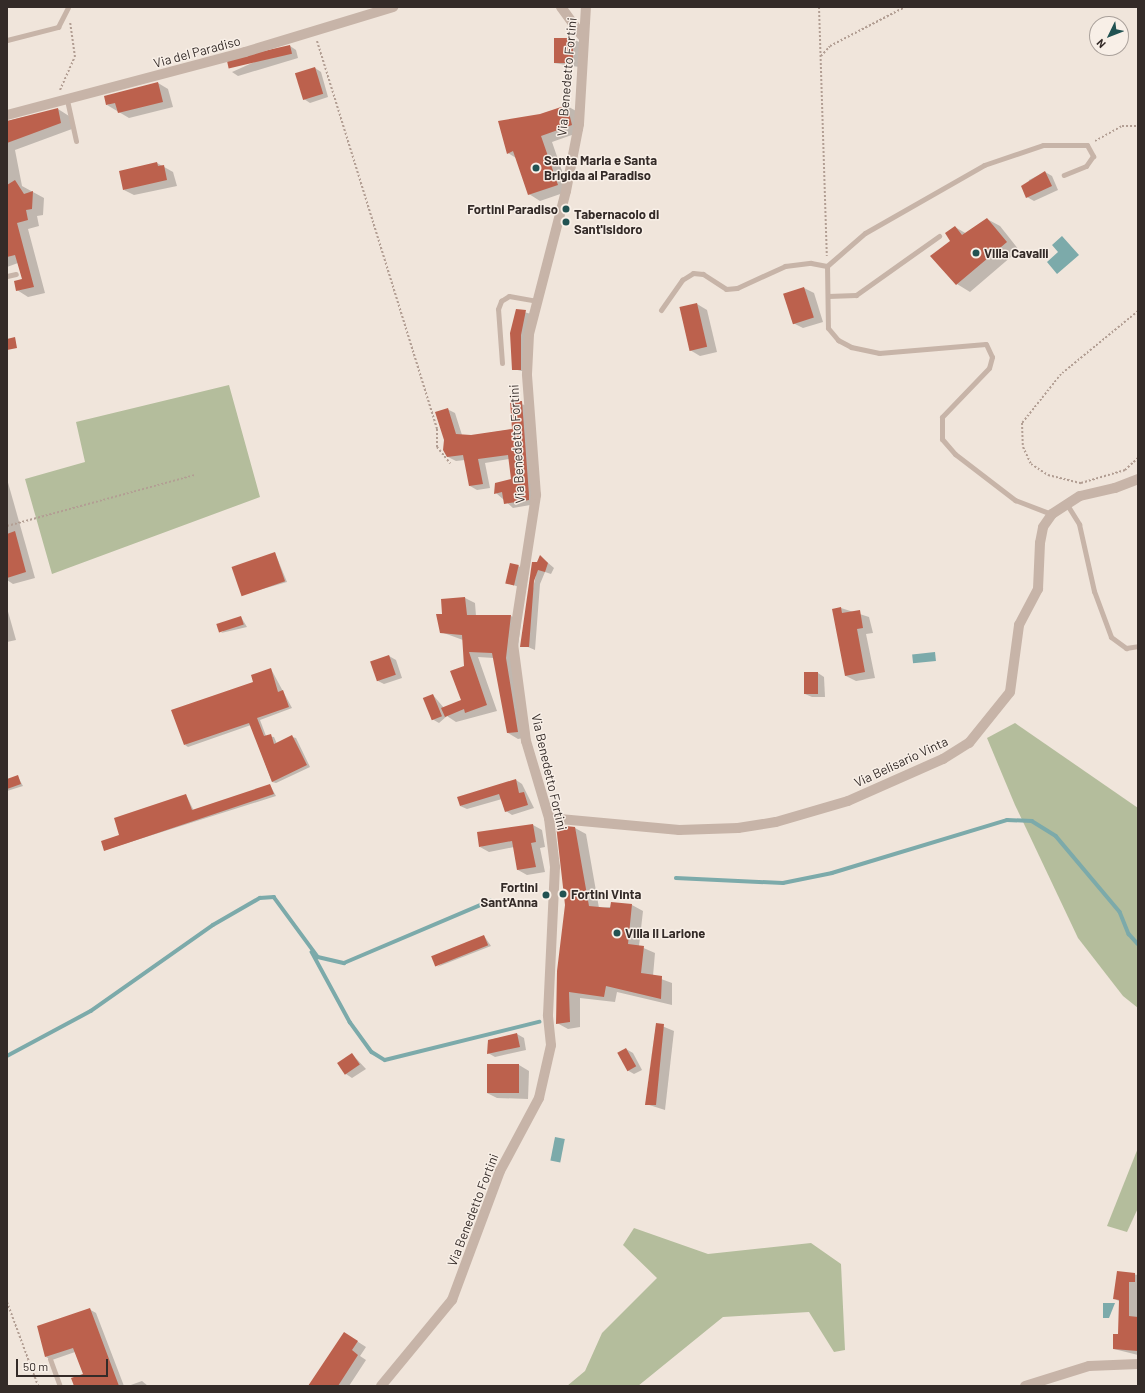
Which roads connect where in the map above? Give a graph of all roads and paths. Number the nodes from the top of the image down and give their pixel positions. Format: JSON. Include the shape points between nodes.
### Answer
{"nodes":[{"id":1,"x":392,"y":7,"type":"edge"},
{"id":2,"x":560,"y":7,"type":"edge"},
{"id":3,"x":586,"y":7,"type":"edge"},
{"id":4,"x":819,"y":7,"type":"edge"},
{"id":5,"x":906,"y":7,"type":"edge"},
{"id":6,"x":68,"y":10,"type":"edge"},
{"id":7,"x":314,"y":32,"type":"junction"},
{"id":8,"x":582,"y":36,"type":"junction"},
{"id":9,"x":7,"y":40,"type":"edge"},
{"id":10,"x":820,"y":56,"type":"junction"},
{"id":11,"x":67,"y":100,"type":"junction"},
{"id":12,"x":53,"y":103,"type":"junction"},
{"id":13,"x":7,"y":115,"type":"edge"},
{"id":14,"x":1138,"y":126,"type":"edge"},
{"id":15,"x":76,"y":140,"type":"dead end"},
{"id":16,"x":1087,"y":145,"type":"junction"},
{"id":17,"x":1064,"y":175,"type":"dead end"},
{"id":18,"x":938,"y":236,"type":"dead end"},
{"id":19,"x":827,"y":266,"type":"junction"},
{"id":20,"x":16,"y":274,"type":"dead end"},
{"id":21,"x":7,"y":276,"type":"edge"},
{"id":22,"x":828,"y":296,"type":"junction"},
{"id":23,"x":537,"y":301,"type":"junction"},
{"id":24,"x":661,"y":310,"type":"dead end"},
{"id":25,"x":1138,"y":311,"type":"edge"},
{"id":26,"x":502,"y":363,"type":"dead end"},
{"id":27,"x":1138,"y":458,"type":"edge"},
{"id":28,"x":450,"y":463,"type":"dead end"},
{"id":29,"x":195,"y":475,"type":"dead end"},
{"id":30,"x":1138,"y":479,"type":"edge"},
{"id":31,"x":1066,"y":502,"type":"junction"},
{"id":32,"x":1052,"y":514,"type":"junction"},
{"id":33,"x":7,"y":526,"type":"edge"},
{"id":34,"x":1138,"y":646,"type":"edge"},
{"id":35,"x":549,"y":818,"type":"junction"},
{"id":36,"x":7,"y":1302,"type":"edge"},
{"id":37,"x":50,"y":1359,"type":"dead end"},
{"id":38,"x":1138,"y":1364,"type":"edge"},
{"id":39,"x":38,"y":1386,"type":"edge"},
{"id":40,"x":60,"y":1386,"type":"edge"},
{"id":41,"x":381,"y":1386,"type":"edge"},
{"id":42,"x":1025,"y":1386,"type":"edge"}],
"edges":[{"from":1,"to":7,"type":"street","name":"Via del Paradiso"},
{"from":2,"to":8,"type":"street"},
{"from":3,"to":8,"type":"street","name":"Via Benedetto Fortini"},
{"from":4,"to":10,"type":"path"},
{"from":5,"to":10,"type":"path","via":[[830,46]]},
{"from":6,"to":9,"type":"lane","via":[[58,27]]},
{"from":6,"to":12,"type":"path","via":[[74,57]]},
{"from":7,"to":11,"type":"street","name":"Via del Paradiso"},
{"from":7,"to":28,"type":"path","via":[[437,429],[437,448]]},
{"from":8,"to":23,"type":"street","name":"Via Benedetto Fortini","via":[[579,124]]},
{"from":10,"to":19,"type":"path"},
{"from":11,"to":12,"type":"street","name":"Via del Paradiso"},
{"from":11,"to":15,"type":"lane"},
{"from":12,"to":13,"type":"street","name":"Via del Paradiso"},
{"from":14,"to":16,"type":"path","via":[[1122,126]]},
{"from":16,"to":17,"type":"lane","via":[[1093,156],[1086,166]]},
{"from":16,"to":19,"type":"lane","via":[[1043,145],[984,165],[865,233]]},
{"from":18,"to":22,"type":"lane","via":[[856,295]]},
{"from":19,"to":22,"type":"lane"},
{"from":19,"to":24,"type":"lane","via":[[812,263],[785,266],[737,288],[726,289],[703,274],[693,273],[682,280]]},
{"from":20,"to":21,"type":"lane"},
{"from":22,"to":32,"type":"lane","via":[[828,328],[838,340],[851,347],[879,353],[986,344],[992,357],[989,368],[942,417],[942,439],[955,454],[1015,500]]},
{"from":23,"to":26,"type":"lane","via":[[509,296],[501,301],[498,309]]},
{"from":23,"to":35,"type":"street","name":"Via Benedetto Fortini","via":[[529,334],[527,374],[536,495],[518,599],[513,659],[526,741]]},
{"from":25,"to":27,"type":"path","via":[[1061,374],[1022,423],[1023,447],[1031,464],[1048,475],[1081,483],[1125,470]]},
{"from":29,"to":33,"type":"path"},
{"from":30,"to":31,"type":"street","name":"Via Belisario Vinta"},
{"from":31,"to":32,"type":"street","name":"Via Belisario Vinta"},
{"from":31,"to":34,"type":"lane","via":[[1079,524],[1094,592],[1111,637],[1126,648]]},
{"from":32,"to":35,"type":"street","name":"Via Belisario Vinta","via":[[1043,527],[1040,543],[1038,589],[1019,625],[1010,692],[969,743],[943,760],[848,800],[776,822],[738,828],[679,830]]},
{"from":35,"to":41,"type":"street","name":"Via Benedetto Fortini","via":[[556,867],[548,1015],[551,1045],[539,1098],[500,1171],[452,1300]]},
{"from":36,"to":39,"type":"path"},
{"from":37,"to":40,"type":"lane"},
{"from":38,"to":42,"type":"street","via":[[1089,1366]]}]}
